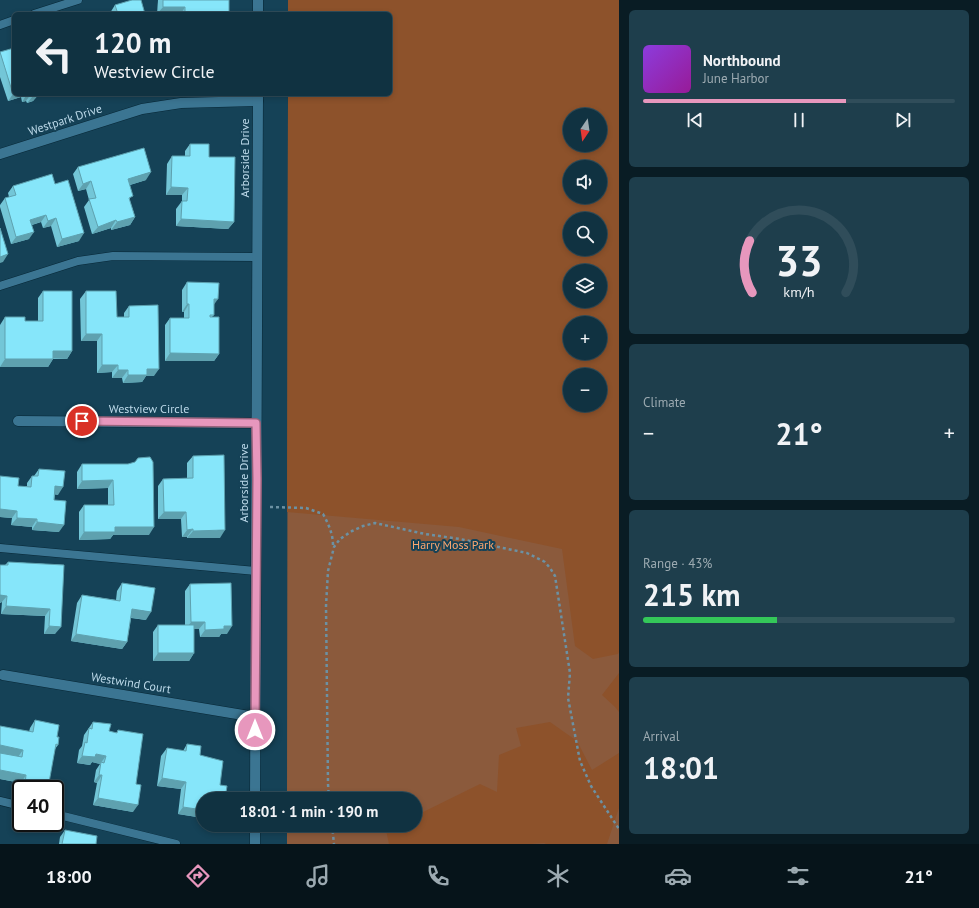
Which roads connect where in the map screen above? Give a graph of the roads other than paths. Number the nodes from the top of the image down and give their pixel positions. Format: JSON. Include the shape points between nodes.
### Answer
{"nodes":[{"id":1,"x":78,"y":0,"type":"edge"},
{"id":2,"x":258,"y":0,"type":"edge"},
{"id":3,"x":40,"y":12,"type":"edge"},
{"id":4,"x":258,"y":12,"type":"edge"},
{"id":5,"x":12,"y":21,"type":"edge"},
{"id":6,"x":0,"y":25,"type":"edge"},
{"id":7,"x":258,"y":98,"type":"edge"},
{"id":8,"x":0,"y":154,"type":"edge"},
{"id":9,"x":257,"y":257,"type":"junction"},
{"id":10,"x":0,"y":286,"type":"edge"},
{"id":11,"x":18,"y":421,"type":"dead end"},
{"id":12,"x":256,"y":423,"type":"junction"},
{"id":13,"x":0,"y":548,"type":"edge"},
{"id":14,"x":256,"y":570,"type":"junction"},
{"id":15,"x":3,"y":675,"type":"dead end"},
{"id":16,"x":255,"y":716,"type":"junction"},
{"id":17,"x":255,"y":792,"type":"edge"},
{"id":18,"x":0,"y":801,"type":"edge"},
{"id":19,"x":12,"y":804,"type":"edge"},
{"id":20,"x":64,"y":816,"type":"edge"},
{"id":21,"x":255,"y":832,"type":"edge"},
{"id":22,"x":176,"y":844,"type":"edge"},
{"id":23,"x":255,"y":844,"type":"edge"}],
"edges":[{"from":1,"to":3,"type":"lane"},
{"from":2,"to":4,"type":"street"},
{"from":5,"to":6,"type":"lane"},
{"from":7,"to":8,"type":"street","name":"Westpark Drive","via":[[181,103],[142,109]]},
{"from":7,"to":9,"type":"street","name":"Arborside Drive"},
{"from":9,"to":10,"type":"lane","via":[[112,256],[78,261]]},
{"from":9,"to":12,"type":"street","name":"Arborside Drive"},
{"from":11,"to":12,"type":"street","name":"Westview Circle"},
{"from":12,"to":14,"type":"street","name":"Arborside Drive"},
{"from":13,"to":14,"type":"lane"},
{"from":14,"to":16,"type":"street","name":"Arborside Drive"},
{"from":15,"to":16,"type":"street","name":"Westwind Court"},
{"from":16,"to":17,"type":"street","name":"Arborside Drive"},
{"from":18,"to":19,"type":"lane"},
{"from":20,"to":22,"type":"lane"},
{"from":21,"to":23,"type":"street"}]}
